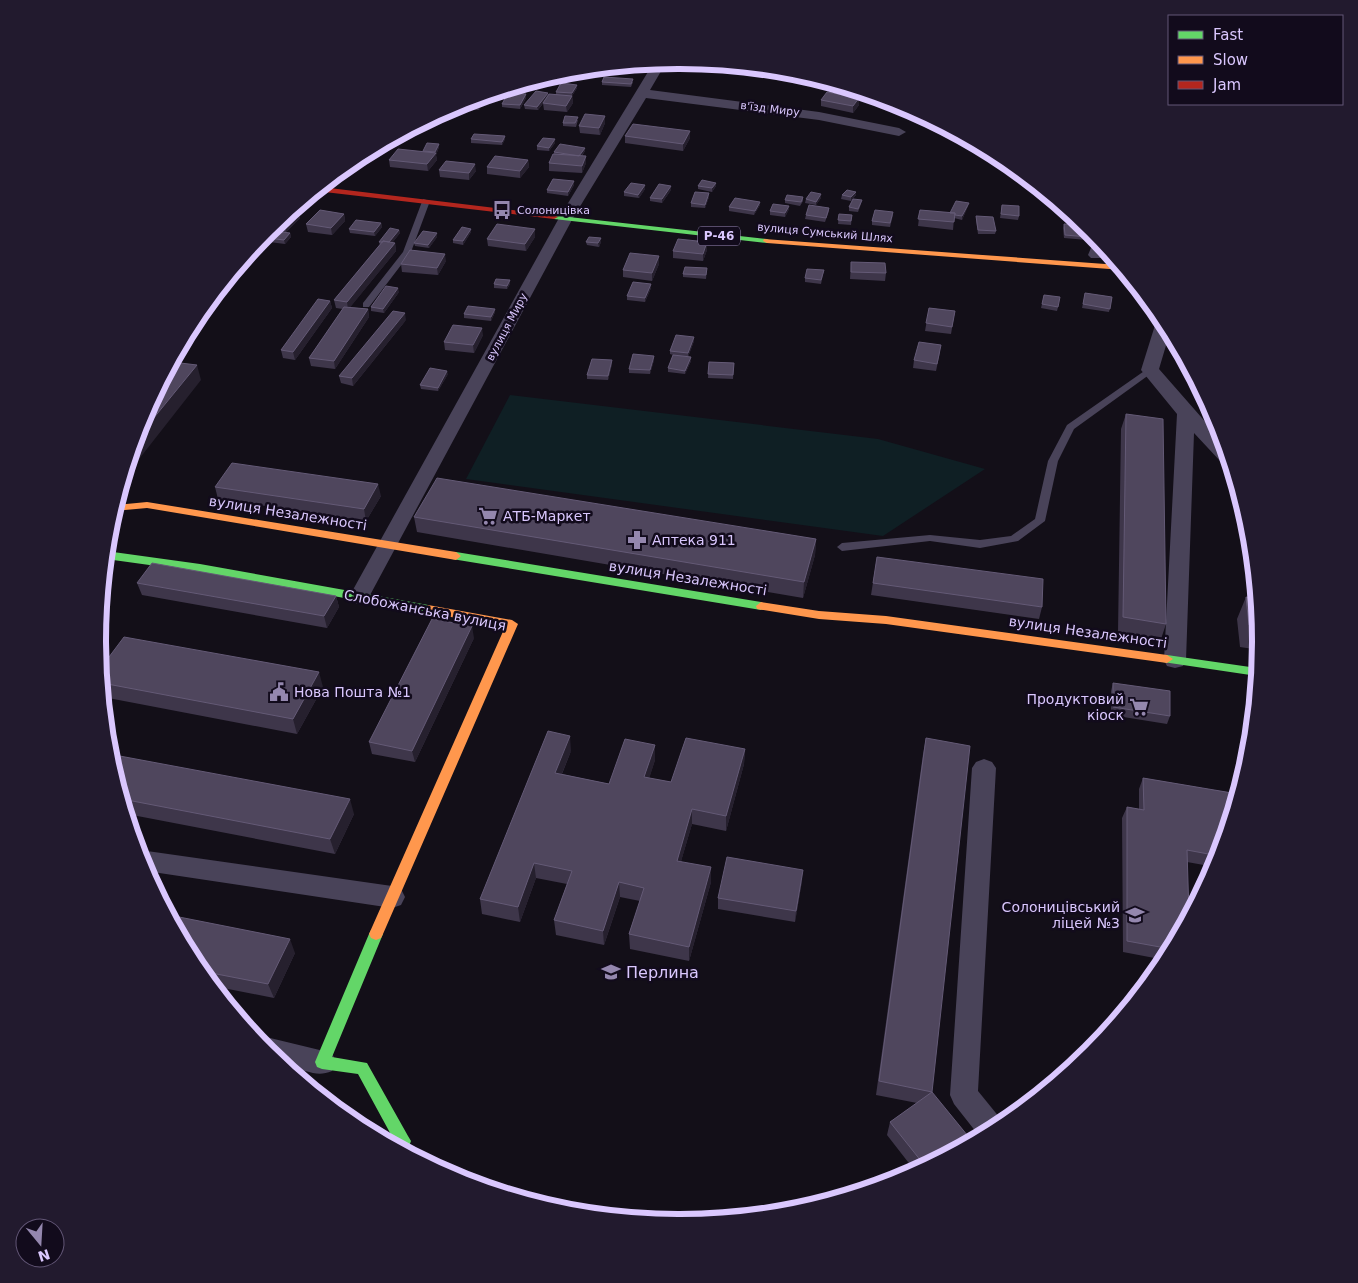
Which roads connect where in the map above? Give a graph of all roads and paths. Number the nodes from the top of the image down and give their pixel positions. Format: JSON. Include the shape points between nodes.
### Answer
{"nodes":[{"id":1,"x":656,"y":70,"type":"edge"},
{"id":2,"x":640,"y":93,"type":"junction"},
{"id":3,"x":899,"y":132,"type":"dead end"},
{"id":4,"x":326,"y":190,"type":"edge"},
{"id":5,"x":426,"y":201,"type":"junction"},
{"id":6,"x":566,"y":218,"type":"junction"},
{"id":7,"x":1113,"y":267,"type":"edge"},
{"id":8,"x":366,"y":304,"type":"dead end"},
{"id":9,"x":1161,"y":332,"type":"edge"},
{"id":10,"x":1150,"y":370,"type":"junction"},
{"id":11,"x":1186,"y":413,"type":"junction"},
{"id":12,"x":1202,"y":430,"type":"junction"},
{"id":13,"x":1211,"y":431,"type":"edge"},
{"id":14,"x":1217,"y":446,"type":"edge"},
{"id":15,"x":123,"y":507,"type":"edge"},
{"id":16,"x":387,"y":544,"type":"junction"},
{"id":17,"x":842,"y":548,"type":"dead end"},
{"id":18,"x":113,"y":556,"type":"edge"},
{"id":19,"x":359,"y":596,"type":"junction"},
{"id":20,"x":1175,"y":660,"type":"junction"},
{"id":21,"x":1251,"y":671,"type":"edge"},
{"id":22,"x":984,"y":768,"type":"dead end"},
{"id":23,"x":150,"y":862,"type":"edge"},
{"id":24,"x":392,"y":897,"type":"junction"},
{"id":25,"x":282,"y":1053,"type":"edge"},
{"id":26,"x":322,"y":1062,"type":"junction"},
{"id":27,"x":987,"y":1124,"type":"edge"},
{"id":28,"x":402,"y":1143,"type":"edge"}],
"edges":[{"from":1,"to":2,"type":"street","name":"вулиця Миру"},
{"from":2,"to":3,"type":"street","name":"в'їзд Миру","via":[[819,116]]},
{"from":2,"to":6,"type":"street","name":"вулиця Миру"},
{"from":4,"to":5,"type":"street","name":"вулиця Сумський Шлях","number":"Р-46"},
{"from":5,"to":6,"type":"street","name":"вулиця Сумський Шлях","number":"Р-46"},
{"from":5,"to":8,"type":"lane","via":[[407,252]]},
{"from":6,"to":7,"type":"street","name":"вулиця Сумський Шлях","number":"Р-46","via":[[730,238]]},
{"from":6,"to":16,"type":"street","name":"вулиця Миру"},
{"from":9,"to":10,"type":"street"},
{"from":10,"to":11,"type":"street"},
{"from":10,"to":17,"type":"lane","via":[[1070,427],[1053,461],[1040,522],[1014,539],[980,544],[930,538]]},
{"from":11,"to":12,"type":"street"},
{"from":11,"to":20,"type":"street"},
{"from":12,"to":13,"type":"street"},
{"from":12,"to":14,"type":"street"},
{"from":15,"to":16,"type":"street","name":"вулиця Незалежності","via":[[147,505]]},
{"from":16,"to":19,"type":"street","name":"вулиця Миру"},
{"from":16,"to":20,"type":"street","name":"вулиця Незалежності","via":[[819,615],[886,620]]},
{"from":18,"to":19,"type":"street","name":"Слобожанська вулиця"},
{"from":19,"to":24,"type":"street","name":"Слобожанська вулиця","via":[[512,624]]},
{"from":20,"to":21,"type":"street","name":"вулиця Незалежності"},
{"from":22,"to":27,"type":"street","via":[[964,1095]]},
{"from":23,"to":24,"type":"street"},
{"from":24,"to":26,"type":"street","name":"Слобожанська вулиця"},
{"from":25,"to":26,"type":"street"},
{"from":26,"to":28,"type":"street","via":[[362,1068]]}]}
